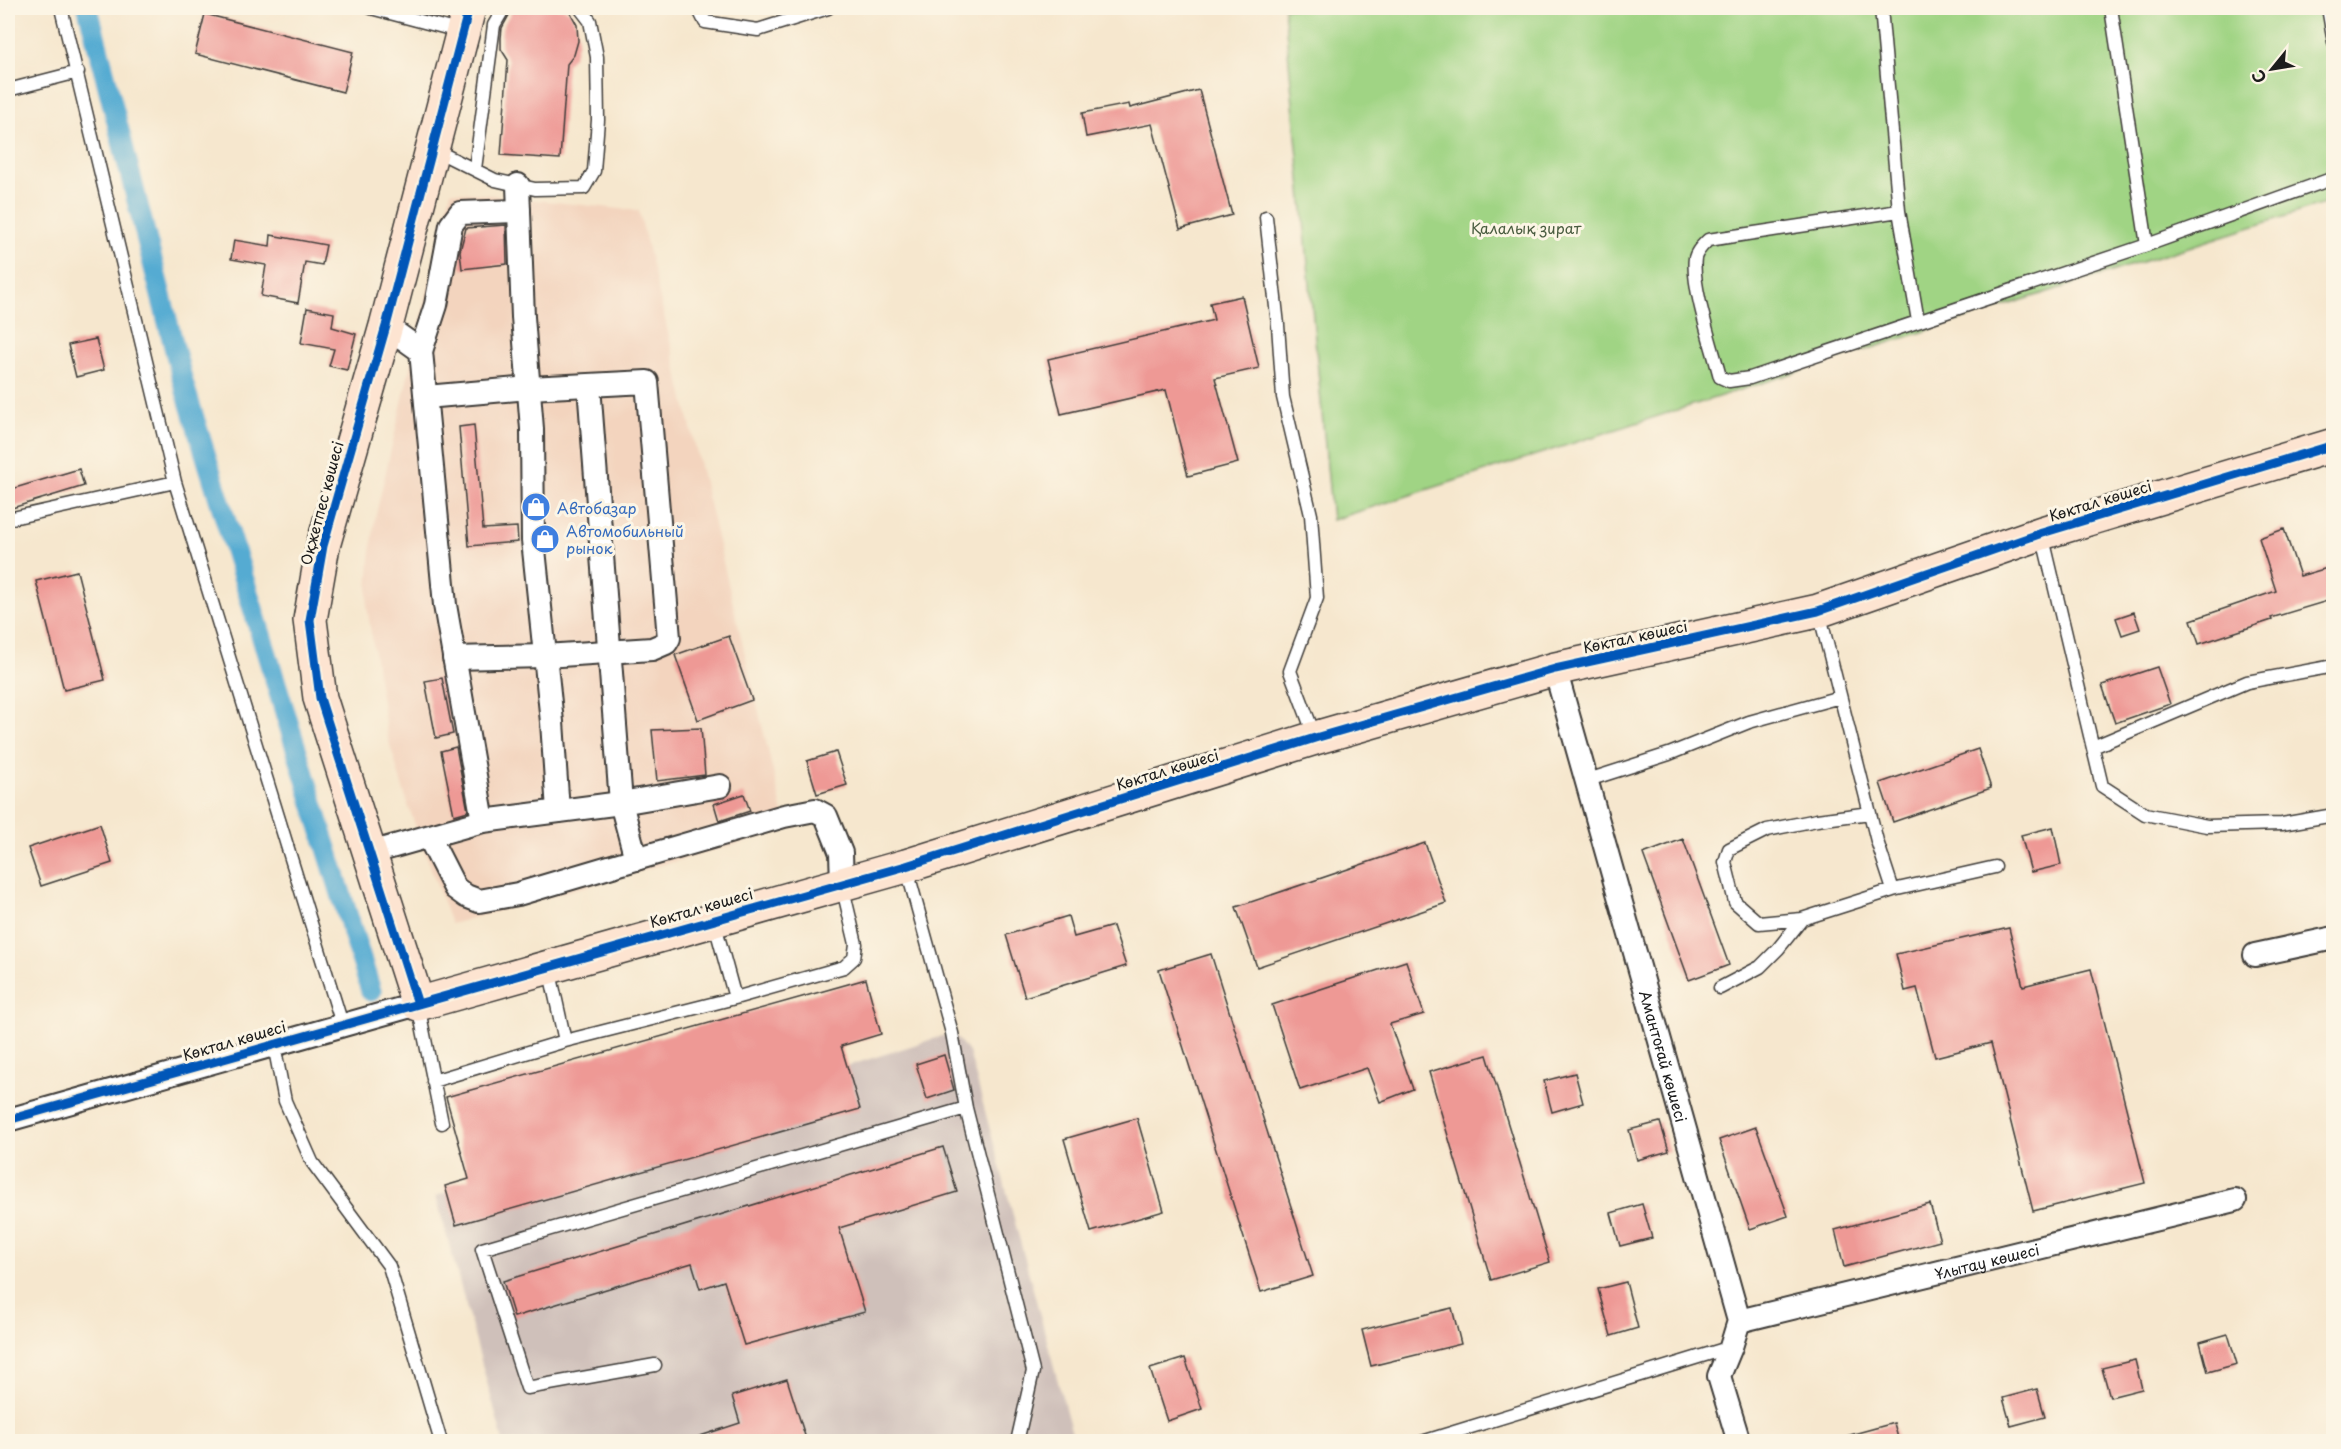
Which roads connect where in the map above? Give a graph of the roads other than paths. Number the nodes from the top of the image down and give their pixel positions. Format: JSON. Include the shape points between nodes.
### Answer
{"nodes":[{"id":1,"x":61,"y":8,"type":"edge"},
{"id":2,"x":371,"y":8,"type":"edge"},
{"id":3,"x":504,"y":8,"type":"edge"},
{"id":4,"x":580,"y":8,"type":"edge"},
{"id":5,"x":698,"y":8,"type":"edge"},
{"id":6,"x":828,"y":8,"type":"edge"},
{"id":7,"x":1881,"y":8,"type":"edge"},
{"id":8,"x":2111,"y":8,"type":"edge"},
{"id":9,"x":2328,"y":8,"type":"edge"},
{"id":10,"x":466,"y":20,"type":"edge"},
{"id":11,"x":2334,"y":42,"type":"edge"},
{"id":12,"x":78,"y":72,"type":"junction"},
{"id":13,"x":8,"y":90,"type":"edge"},
{"id":14,"x":432,"y":149,"type":"junction"},
{"id":15,"x":475,"y":169,"type":"junction"},
{"id":16,"x":2334,"y":178,"type":"edge"},
{"id":17,"x":518,"y":185,"type":"junction"},
{"id":18,"x":519,"y":211,"type":"junction"},
{"id":19,"x":1899,"y":211,"type":"junction"},
{"id":20,"x":1266,"y":217,"type":"dead end"},
{"id":21,"x":2147,"y":245,"type":"junction"},
{"id":22,"x":1918,"y":321,"type":"junction"},
{"id":23,"x":386,"y":327,"type":"junction"},
{"id":24,"x":421,"y":351,"type":"junction"},
{"id":25,"x":589,"y":386,"type":"junction"},
{"id":26,"x":529,"y":388,"type":"junction"},
{"id":27,"x":426,"y":397,"type":"junction"},
{"id":28,"x":2334,"y":445,"type":"edge"},
{"id":29,"x":175,"y":482,"type":"junction"},
{"id":30,"x":8,"y":519,"type":"edge"},
{"id":31,"x":2042,"y":533,"type":"junction"},
{"id":32,"x":1818,"y":611,"type":"junction"},
{"id":33,"x":611,"y":652,"type":"junction"},
{"id":34,"x":545,"y":656,"type":"junction"},
{"id":35,"x":454,"y":658,"type":"junction"},
{"id":36,"x":2334,"y":666,"type":"edge"},
{"id":37,"x":1555,"y":669,"type":"junction"},
{"id":38,"x":1840,"y":697,"type":"junction"},
{"id":39,"x":1315,"y":738,"type":"junction"},
{"id":40,"x":2092,"y":747,"type":"junction"},
{"id":41,"x":1588,"y":780,"type":"junction"},
{"id":42,"x":720,"y":786,"type":"dead end"},
{"id":43,"x":621,"y":803,"type":"junction"},
{"id":44,"x":558,"y":812,"type":"junction"},
{"id":45,"x":1870,"y":813,"type":"junction"},
{"id":46,"x":2334,"y":815,"type":"edge"},
{"id":47,"x":483,"y":821,"type":"junction"},
{"id":48,"x":429,"y":837,"type":"junction"},
{"id":49,"x":370,"y":854,"type":"junction"},
{"id":50,"x":636,"y":858,"type":"junction"},
{"id":51,"x":906,"y":866,"type":"junction"},
{"id":52,"x":1995,"y":867,"type":"dead end"},
{"id":53,"x":842,"y":883,"type":"junction"},
{"id":54,"x":1893,"y":890,"type":"junction"},
{"id":55,"x":713,"y":919,"type":"junction"},
{"id":56,"x":1802,"y":920,"type":"junction"},
{"id":57,"x":2334,"y":939,"type":"edge"},
{"id":58,"x":2255,"y":955,"type":"dead end"},
{"id":59,"x":549,"y":967,"type":"junction"},
{"id":60,"x":1720,"y":988,"type":"dead end"},
{"id":61,"x":735,"y":998,"type":"junction"},
{"id":62,"x":418,"y":1004,"type":"junction"},
{"id":63,"x":342,"y":1024,"type":"junction"},
{"id":64,"x":565,"y":1041,"type":"junction"},
{"id":65,"x":274,"y":1045,"type":"junction"},
{"id":66,"x":433,"y":1081,"type":"junction"},
{"id":67,"x":966,"y":1108,"type":"junction"},
{"id":68,"x":8,"y":1120,"type":"edge"},
{"id":69,"x":442,"y":1124,"type":"dead end"},
{"id":70,"x":2235,"y":1200,"type":"dead end"},
{"id":71,"x":1739,"y":1321,"type":"junction"},
{"id":72,"x":1731,"y":1347,"type":"junction"},
{"id":73,"x":655,"y":1365,"type":"dead end"},
{"id":74,"x":441,"y":1442,"type":"edge"},
{"id":75,"x":1017,"y":1442,"type":"edge"},
{"id":76,"x":1422,"y":1442,"type":"edge"},
{"id":77,"x":1739,"y":1442,"type":"edge"}],
"edges":[{"from":1,"to":12,"type":"lane"},
{"from":2,"to":10,"type":"lane"},
{"from":3,"to":15,"type":"lane","via":[[494,25]]},
{"from":4,"to":17,"type":"lane","via":[[590,21],[597,57],[594,171],[584,188],[535,189]]},
{"from":5,"to":6,"type":"lane","via":[[705,22],[758,30]]},
{"from":7,"to":19,"type":"lane"},
{"from":8,"to":21,"type":"lane"},
{"from":9,"to":11,"type":"lane"},
{"from":10,"to":14,"type":"street","name":"Оқжетпес көшесі"},
{"from":12,"to":13,"type":"lane"},
{"from":12,"to":29,"type":"lane"},
{"from":14,"to":15,"type":"lane"},
{"from":14,"to":23,"type":"street","name":"Оқжетпес көшесі"},
{"from":15,"to":17,"type":"lane","via":[[495,180]]},
{"from":16,"to":21,"type":"lane"},
{"from":17,"to":18,"type":"street"},
{"from":18,"to":24,"type":"street","via":[[460,213],[451,225],[436,305]]},
{"from":18,"to":26,"type":"street"},
{"from":19,"to":22,"type":"lane"},
{"from":19,"to":22,"type":"lane","via":[[1708,240],[1695,259],[1698,293],[1720,377],[1729,381],[1750,378]]},
{"from":20,"to":39,"type":"lane","via":[[1283,397],[1311,515],[1317,598],[1290,671]]},
{"from":21,"to":22,"type":"lane"},
{"from":23,"to":24,"type":"street"},
{"from":23,"to":49,"type":"street","name":"Оқжетпес көшесі","via":[[323,546],[310,620],[320,698]]},
{"from":24,"to":27,"type":"street"},
{"from":25,"to":26,"type":"street"},
{"from":25,"to":33,"type":"street"},
{"from":25,"to":33,"type":"street","via":[[647,382],[669,638],[652,649]]},
{"from":26,"to":27,"type":"street"},
{"from":26,"to":34,"type":"street","via":[[533,540]]},
{"from":27,"to":35,"type":"street","via":[[445,605]]},
{"from":28,"to":31,"type":"street","name":"Көктал көшесі"},
{"from":29,"to":30,"type":"lane"},
{"from":29,"to":63,"type":"lane"},
{"from":31,"to":32,"type":"street","name":"Көктал көшесі"},
{"from":31,"to":40,"type":"lane"},
{"from":32,"to":37,"type":"street","name":"Көктал көшесі"},
{"from":32,"to":38,"type":"lane"},
{"from":33,"to":34,"type":"street"},
{"from":33,"to":43,"type":"street"},
{"from":34,"to":35,"type":"street"},
{"from":34,"to":44,"type":"street"},
{"from":35,"to":47,"type":"street"},
{"from":36,"to":40,"type":"lane","via":[[2247,682]]},
{"from":37,"to":39,"type":"street","name":"Көктал көшесі"},
{"from":37,"to":41,"type":"street","name":"Амантоғай көшесі"},
{"from":38,"to":41,"type":"lane","via":[[1749,722]]},
{"from":38,"to":45,"type":"lane"},
{"from":39,"to":51,"type":"street","name":"Көктал көшесі"},
{"from":40,"to":46,"type":"lane","via":[[2102,786],[2145,814],[2207,826],[2282,824]]},
{"from":41,"to":71,"type":"street","name":"Амантоғай көшесі"},
{"from":42,"to":43,"type":"street"},
{"from":43,"to":44,"type":"street"},
{"from":43,"to":50,"type":"street"},
{"from":44,"to":47,"type":"street"},
{"from":45,"to":54,"type":"lane"},
{"from":45,"to":56,"type":"lane","via":[[1767,830],[1729,849],[1725,862],[1735,902],[1759,923]]},
{"from":47,"to":48,"type":"street"},
{"from":48,"to":49,"type":"street"},
{"from":48,"to":50,"type":"street","via":[[455,888],[479,901],[518,894]]},
{"from":49,"to":62,"type":"street","name":"Оқжетпес көшесі"},
{"from":50,"to":53,"type":"street","via":[[815,810],[826,816],[841,853]]},
{"from":51,"to":53,"type":"street","name":"Көктал көшесі"},
{"from":51,"to":67,"type":"lane","via":[[952,1033]]},
{"from":52,"to":54,"type":"lane"},
{"from":53,"to":55,"type":"street","name":"Көктал көшесі"},
{"from":53,"to":61,"type":"lane","via":[[856,944],[854,958],[844,967]]},
{"from":54,"to":56,"type":"lane"},
{"from":55,"to":59,"type":"street","name":"Көктал көшесі"},
{"from":55,"to":61,"type":"lane"},
{"from":56,"to":60,"type":"lane","via":[[1760,967]]},
{"from":57,"to":58,"type":"street"},
{"from":59,"to":62,"type":"street","name":"Көктал көшесі"},
{"from":59,"to":64,"type":"lane"},
{"from":61,"to":64,"type":"lane"},
{"from":62,"to":63,"type":"street","name":"Көктал көшесі"},
{"from":62,"to":66,"type":"lane"},
{"from":63,"to":65,"type":"street","name":"Көктал көшесі"},
{"from":64,"to":66,"type":"lane"},
{"from":65,"to":68,"type":"street","name":"Көктал көшесі"},
{"from":65,"to":74,"type":"lane","via":[[285,1101],[312,1162],[388,1266]]},
{"from":66,"to":69,"type":"lane"},
{"from":67,"to":73,"type":"lane","via":[[482,1249],[527,1388]]},
{"from":67,"to":75,"type":"lane","via":[[1033,1371]]},
{"from":70,"to":71,"type":"street","name":"Ұлытау көшесі"},
{"from":71,"to":72,"type":"street"},
{"from":72,"to":76,"type":"lane"},
{"from":72,"to":77,"type":"street","via":[[1719,1376]]}]}
